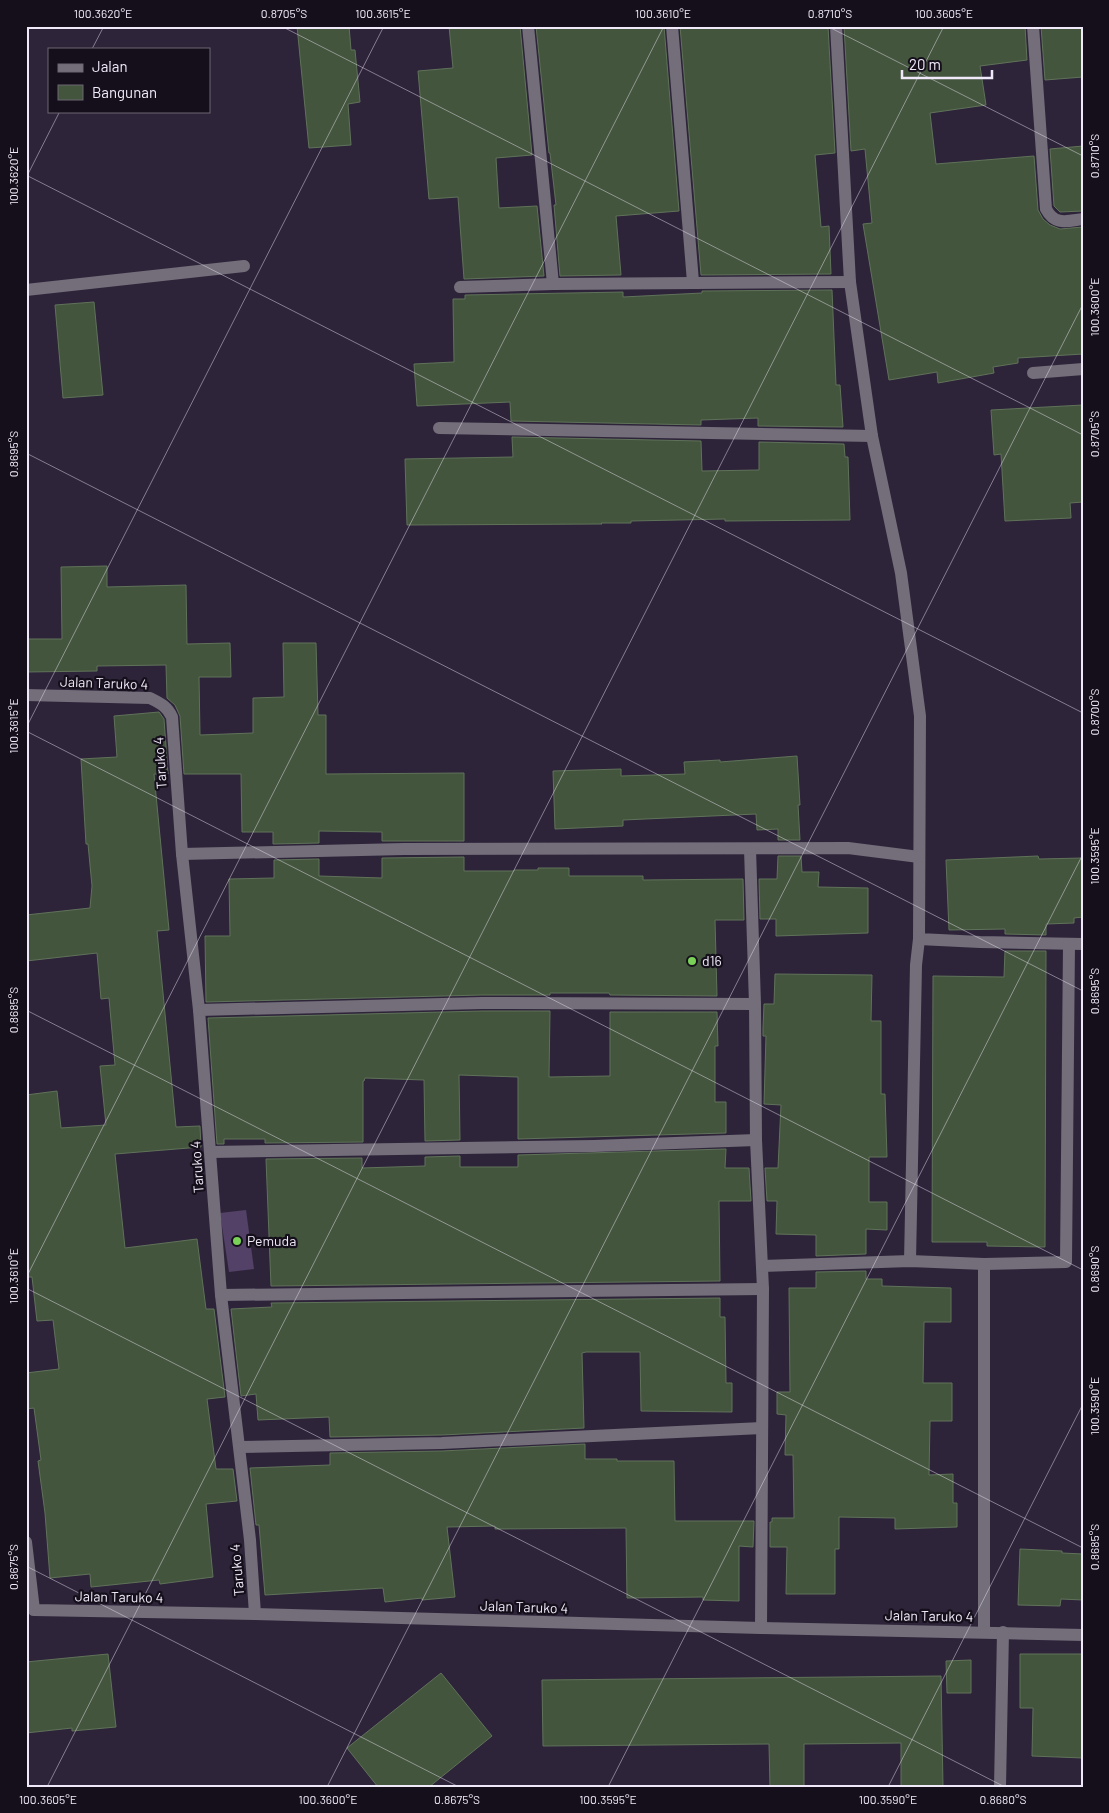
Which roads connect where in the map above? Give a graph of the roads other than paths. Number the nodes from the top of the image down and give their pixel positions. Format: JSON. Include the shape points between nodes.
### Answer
{"nodes":[{"id":1,"x":528,"y":26,"type":"edge"},
{"id":2,"x":672,"y":26,"type":"edge"},
{"id":3,"x":836,"y":26,"type":"edge"},
{"id":4,"x":1033,"y":26,"type":"edge"},
{"id":5,"x":1083,"y":218,"type":"edge"},
{"id":6,"x":244,"y":266,"type":"dead end"},
{"id":7,"x":693,"y":282,"type":"junction"},
{"id":8,"x":850,"y":282,"type":"junction"},
{"id":9,"x":552,"y":284,"type":"junction"},
{"id":10,"x":460,"y":287,"type":"dead end"},
{"id":11,"x":26,"y":290,"type":"edge"},
{"id":12,"x":1083,"y":369,"type":"edge"},
{"id":13,"x":1033,"y":373,"type":"dead end"},
{"id":14,"x":439,"y":428,"type":"dead end"},
{"id":15,"x":872,"y":436,"type":"junction"},
{"id":16,"x":26,"y":695,"type":"edge"},
{"id":17,"x":172,"y":717,"type":"joint"},
{"id":18,"x":750,"y":849,"type":"junction"},
{"id":19,"x":182,"y":854,"type":"junction"},
{"id":20,"x":919,"y":857,"type":"junction"},
{"id":21,"x":918,"y":939,"type":"junction"},
{"id":22,"x":1069,"y":944,"type":"junction"},
{"id":23,"x":1083,"y":944,"type":"edge"},
{"id":24,"x":754,"y":1004,"type":"junction"},
{"id":25,"x":199,"y":1010,"type":"junction"},
{"id":26,"x":756,"y":1140,"type":"junction"},
{"id":27,"x":211,"y":1152,"type":"junction"},
{"id":28,"x":910,"y":1260,"type":"junction"},
{"id":29,"x":984,"y":1264,"type":"junction"},
{"id":30,"x":762,"y":1266,"type":"junction"},
{"id":31,"x":763,"y":1288,"type":"junction"},
{"id":32,"x":221,"y":1296,"type":"junction"},
{"id":33,"x":762,"y":1428,"type":"junction"},
{"id":34,"x":240,"y":1447,"type":"junction"},
{"id":35,"x":26,"y":1542,"type":"edge"},
{"id":36,"x":30,"y":1610,"type":"edge"},
{"id":37,"x":255,"y":1614,"type":"junction"},
{"id":38,"x":761,"y":1628,"type":"junction"},
{"id":39,"x":984,"y":1632,"type":"junction"},
{"id":40,"x":1003,"y":1632,"type":"junction"},
{"id":41,"x":1083,"y":1635,"type":"edge"},
{"id":42,"x":1000,"y":1787,"type":"edge"}],
"edges":[{"from":1,"to":9,"type":"street"},
{"from":2,"to":7,"type":"street"},
{"from":3,"to":8,"type":"street"},
{"from":4,"to":5,"type":"street","via":[[1046,208],[1056,220]]},
{"from":6,"to":11,"type":"street"},
{"from":7,"to":8,"type":"street"},
{"from":7,"to":9,"type":"street"},
{"from":8,"to":15,"type":"street"},
{"from":9,"to":10,"type":"street"},
{"from":12,"to":13,"type":"street"},
{"from":14,"to":15,"type":"street"},
{"from":15,"to":20,"type":"street","via":[[901,574],[920,716]]},
{"from":16,"to":17,"type":"street","name":"Jalan Taruko 4","via":[[150,698],[164,705]]},
{"from":17,"to":19,"type":"street","name":"Taruko 4"},
{"from":18,"to":19,"type":"street","via":[[404,849]]},
{"from":18,"to":20,"type":"street","via":[[848,848]]},
{"from":18,"to":24,"type":"street"},
{"from":19,"to":25,"type":"street","name":"Taruko 4"},
{"from":20,"to":21,"type":"street"},
{"from":21,"to":22,"type":"street"},
{"from":21,"to":28,"type":"street"},
{"from":22,"to":23,"type":"street"},
{"from":22,"to":29,"type":"street","via":[[1066,1262]]},
{"from":24,"to":25,"type":"street","via":[[482,1003]]},
{"from":24,"to":26,"type":"street"},
{"from":25,"to":27,"type":"street","name":"Taruko 4"},
{"from":26,"to":27,"type":"street"},
{"from":26,"to":30,"type":"street"},
{"from":27,"to":32,"type":"street","name":"Taruko 4"},
{"from":28,"to":29,"type":"street"},
{"from":28,"to":30,"type":"street"},
{"from":29,"to":39,"type":"street"},
{"from":30,"to":31,"type":"street"},
{"from":31,"to":32,"type":"street"},
{"from":31,"to":33,"type":"street"},
{"from":32,"to":34,"type":"street","name":"Taruko 4"},
{"from":33,"to":34,"type":"street","via":[[442,1443]]},
{"from":33,"to":38,"type":"street"},
{"from":34,"to":37,"type":"street","name":"Taruko 4"},
{"from":35,"to":36,"type":"street","name":"Jalan Taruko 4"},
{"from":36,"to":37,"type":"street","name":"Jalan Taruko 4"},
{"from":37,"to":38,"type":"street","name":"Jalan Taruko 4"},
{"from":38,"to":39,"type":"street","name":"Jalan Taruko 4"},
{"from":39,"to":40,"type":"street","name":"Jalan Taruko 4"},
{"from":40,"to":41,"type":"street","name":"Jalan Taruko 4"},
{"from":40,"to":42,"type":"street"}]}
